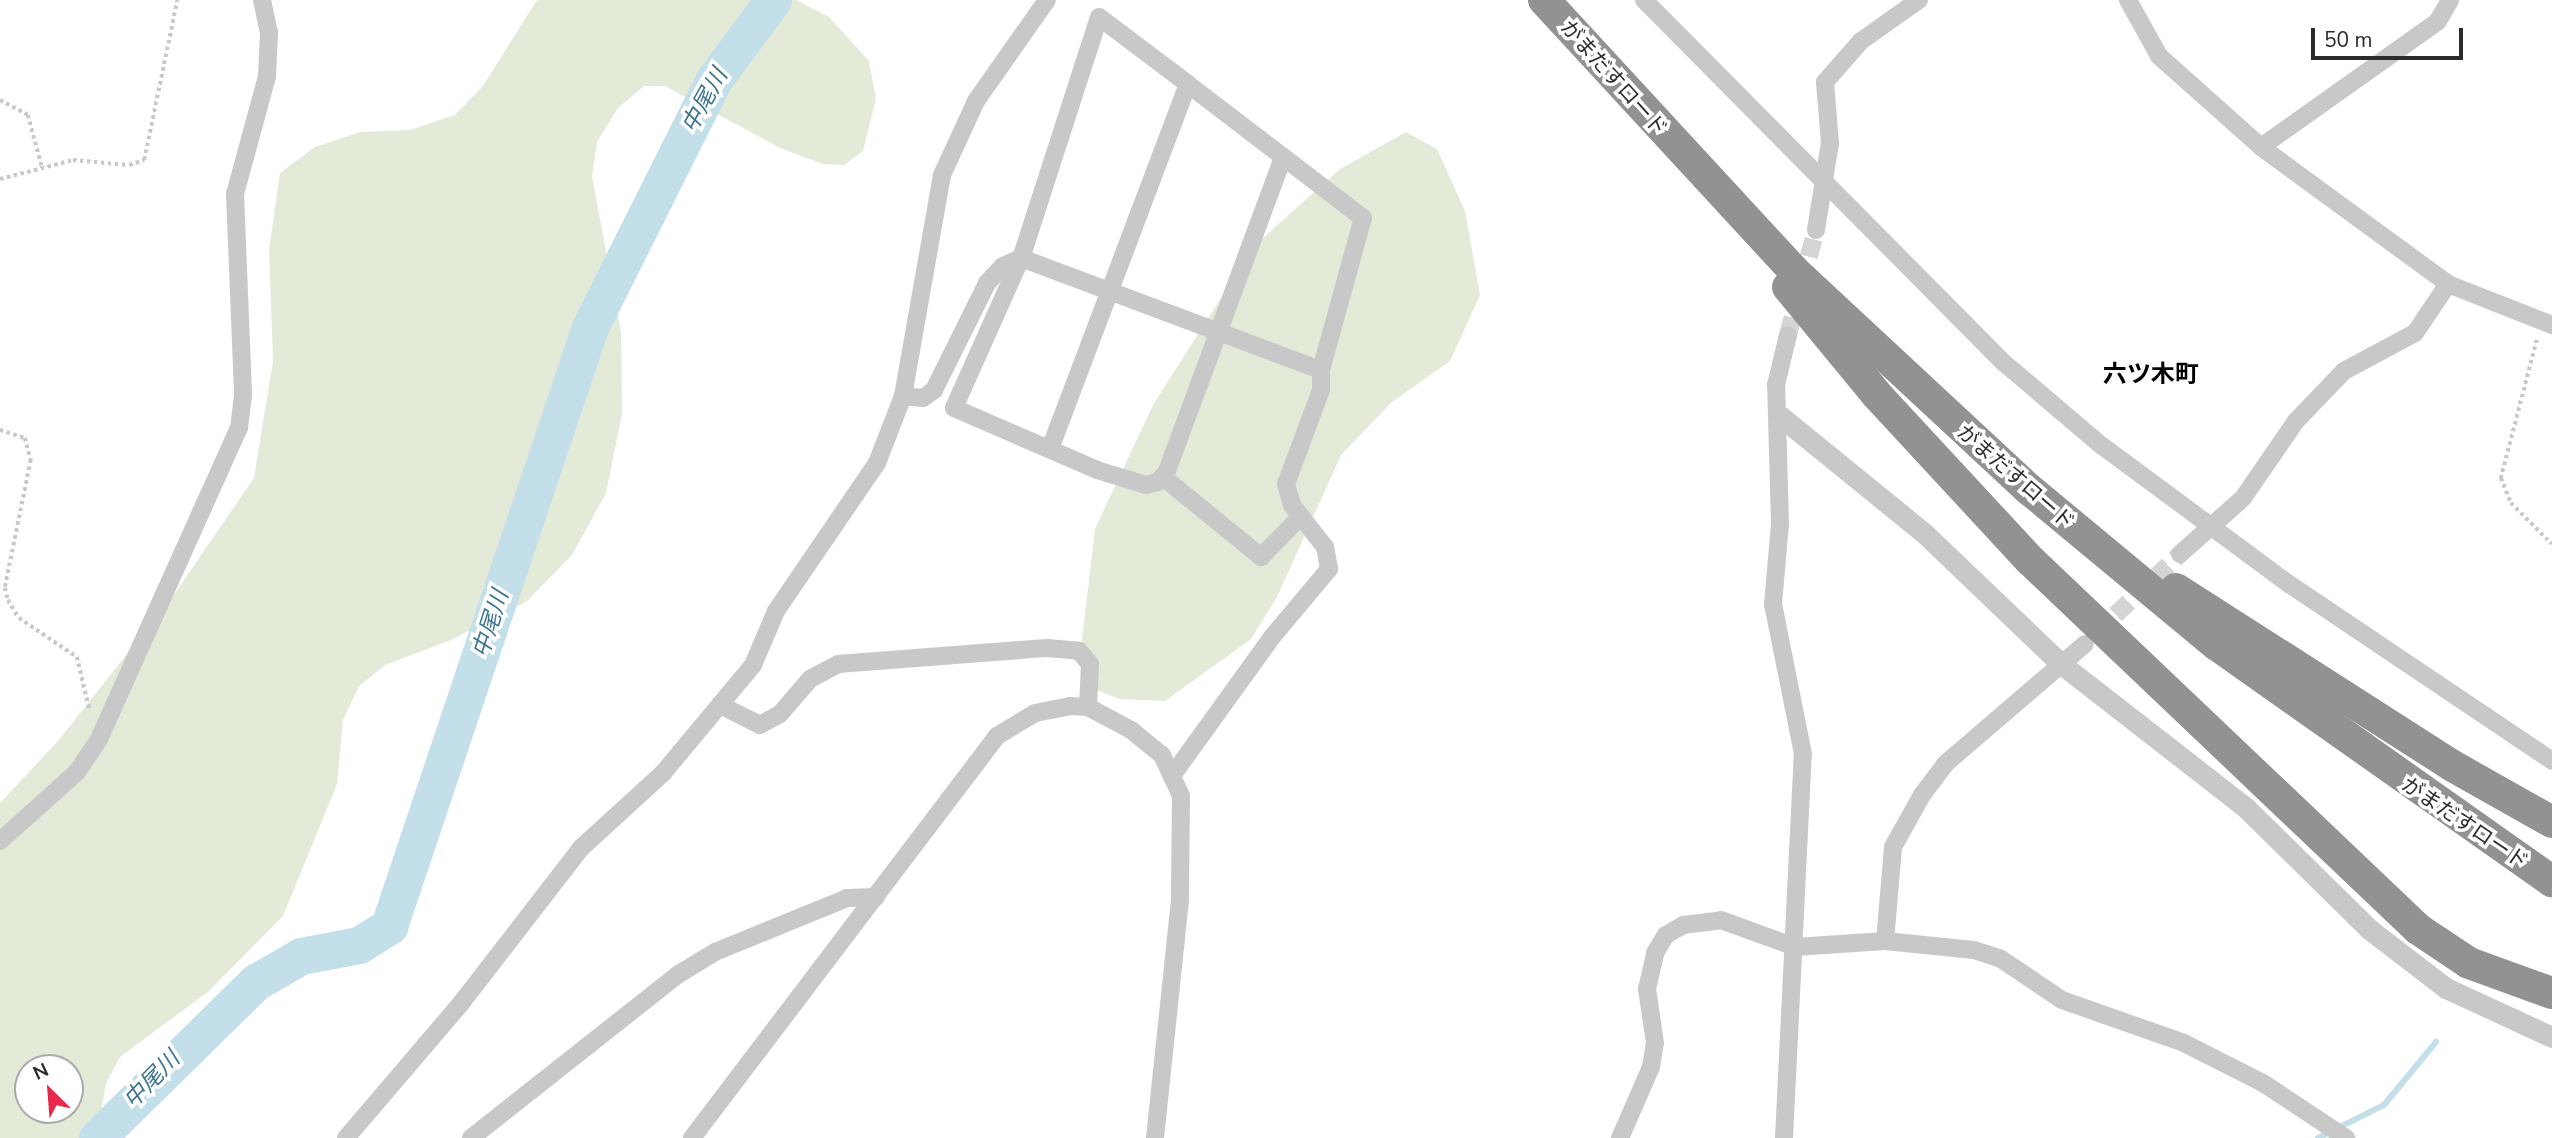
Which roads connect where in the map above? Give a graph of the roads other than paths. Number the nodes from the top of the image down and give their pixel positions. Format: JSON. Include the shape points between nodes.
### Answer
{"nodes":[{"id":1,"x":262,"y":0,"type":"edge"},
{"id":2,"x":1047,"y":0,"type":"edge"},
{"id":3,"x":1544,"y":0,"type":"edge"},
{"id":4,"x":1644,"y":0,"type":"edge"},
{"id":5,"x":1919,"y":0,"type":"edge"},
{"id":6,"x":2128,"y":0,"type":"edge"},
{"id":7,"x":2450,"y":0,"type":"edge"},
{"id":8,"x":1188,"y":84,"type":"junction"},
{"id":9,"x":2261,"y":147,"type":"junction"},
{"id":10,"x":1283,"y":157,"type":"junction"},
{"id":11,"x":1825,"y":180,"type":"junction"},
{"id":12,"x":1713,"y":188,"type":"junction"},
{"id":13,"x":1816,"y":230,"type":"tunnel mouth"},
{"id":14,"x":1021,"y":258,"type":"junction"},
{"id":15,"x":2448,"y":284,"type":"junction"},
{"id":16,"x":1110,"y":291,"type":"junction"},
{"id":17,"x":2548,"y":323,"type":"edge"},
{"id":18,"x":1218,"y":331,"type":"junction"},
{"id":19,"x":1788,"y":335,"type":"tunnel mouth"},
{"id":20,"x":1321,"y":370,"type":"junction"},
{"id":21,"x":903,"y":396,"type":"junction"},
{"id":22,"x":1780,"y":416,"type":"junction"},
{"id":23,"x":1050,"y":449,"type":"junction"},
{"id":24,"x":1163,"y":477,"type":"junction"},
{"id":25,"x":2030,"y":491,"type":"junction"},
{"id":26,"x":1300,"y":517,"type":"junction"},
{"id":27,"x":2208,"y":527,"type":"junction"},
{"id":28,"x":2180,"y":554,"type":"tunnel mouth"},
{"id":29,"x":2085,"y":644,"type":"tunnel mouth"},
{"id":30,"x":2060,"y":663,"type":"junction"},
{"id":31,"x":1087,"y":706,"type":"junction"},
{"id":32,"x":724,"y":707,"type":"junction"},
{"id":33,"x":2552,"y":761,"type":"edge"},
{"id":34,"x":1174,"y":773,"type":"junction"},
{"id":35,"x":2552,"y":822,"type":"edge"},
{"id":36,"x":0,"y":841,"type":"edge"},
{"id":37,"x":2552,"y":881,"type":"edge"},
{"id":38,"x":876,"y":897,"type":"junction"},
{"id":39,"x":1885,"y":941,"type":"junction"},
{"id":40,"x":1795,"y":947,"type":"junction"},
{"id":41,"x":2552,"y":993,"type":"edge"},
{"id":42,"x":2552,"y":1037,"type":"edge"},
{"id":43,"x":2340,"y":1133,"type":"edge"},
{"id":44,"x":346,"y":1138,"type":"edge"},
{"id":45,"x":471,"y":1138,"type":"edge"},
{"id":46,"x":692,"y":1138,"type":"edge"},
{"id":47,"x":1155,"y":1138,"type":"edge"},
{"id":48,"x":1620,"y":1138,"type":"edge"},
{"id":49,"x":1784,"y":1138,"type":"edge"}],
"edges":[{"from":1,"to":36,"type":"street","via":[[269,33],[267,76],[235,194],[243,393],[239,428],[99,739],[77,772]]},
{"from":2,"to":21,"type":"street","via":[[976,101],[942,175]]},
{"from":3,"to":12,"type":"highway","name":"がまだすロード"},
{"from":4,"to":11,"type":"street"},
{"from":5,"to":11,"type":"street","via":[[1861,41],[1825,82],[1830,143]]},
{"from":6,"to":9,"type":"street","via":[[2159,56]]},
{"from":7,"to":9,"type":"street","via":[[2438,21]]},
{"from":8,"to":10,"type":"street"},
{"from":8,"to":14,"type":"street","via":[[1099,17]]},
{"from":8,"to":16,"type":"street"},
{"from":9,"to":15,"type":"street"},
{"from":10,"to":18,"type":"street"},
{"from":10,"to":20,"type":"street","via":[[1363,218]]},
{"from":11,"to":13,"type":"street"},
{"from":11,"to":27,"type":"street","via":[[2003,362]]},
{"from":12,"to":25,"type":"highway","name":"がまだすロード","via":[[1885,359]]},
{"from":12,"to":41,"type":"highway","via":[[1828,339],[2079,610],[2225,740],[2418,929],[2469,963]]},
{"from":14,"to":16,"type":"street"},
{"from":14,"to":21,"type":"street","via":[[1003,266],[987,283],[934,390],[923,398]]},
{"from":14,"to":23,"type":"street","via":[[954,408]]},
{"from":15,"to":17,"type":"street"},
{"from":15,"to":27,"type":"street","via":[[2415,333],[2344,371],[2296,421],[2243,498]]},
{"from":16,"to":18,"type":"street"},
{"from":16,"to":23,"type":"street"},
{"from":18,"to":20,"type":"street"},
{"from":18,"to":24,"type":"street"},
{"from":19,"to":22,"type":"street","via":[[1778,369]]},
{"from":20,"to":26,"type":"street","via":[[1321,390],[1286,484]]},
{"from":21,"to":32,"type":"street","via":[[877,463],[776,611],[753,665]]},
{"from":22,"to":30,"type":"street","via":[[1924,533]]},
{"from":22,"to":40,"type":"street","via":[[1773,604],[1801,737]]},
{"from":23,"to":24,"type":"street","via":[[1146,485]]},
{"from":24,"to":26,"type":"street","via":[[1261,557]]},
{"from":25,"to":35,"type":"highway","via":[[2440,758]]},
{"from":25,"to":37,"type":"highway","name":"がまだすロード","via":[[2217,645]]},
{"from":26,"to":34,"type":"street","via":[[1325,547],[1329,569],[1272,637]]},
{"from":27,"to":28,"type":"street"},
{"from":27,"to":33,"type":"street"},
{"from":29,"to":30,"type":"street"},
{"from":30,"to":39,"type":"street","via":[[2006,716],[1945,764],[1902,826],[1888,866]]},
{"from":30,"to":42,"type":"street","via":[[2246,808],[2369,929],[2420,970],[2476,1003]]},
{"from":31,"to":32,"type":"street","via":[[1090,664],[1079,651],[1046,648],[838,664],[810,679],[780,714],[760,726]]},
{"from":31,"to":34,"type":"street","via":[[1131,730]]},
{"from":31,"to":38,"type":"street","via":[[1052,707],[997,736]]},
{"from":32,"to":44,"type":"street","via":[[581,848],[462,1002]]},
{"from":34,"to":47,"type":"street","via":[[1181,796],[1180,900]]},
{"from":38,"to":45,"type":"street","via":[[847,898],[715,952],[679,974]]},
{"from":38,"to":46,"type":"street"},
{"from":39,"to":40,"type":"street"},
{"from":39,"to":43,"type":"street","via":[[1974,950],[2001,959],[2062,1000],[2184,1043],[2263,1083]]},
{"from":40,"to":48,"type":"street","via":[[1721,919],[1683,925],[1666,935],[1649,969],[1647,989],[1655,1043],[1651,1067]]},
{"from":40,"to":49,"type":"street"}]}
